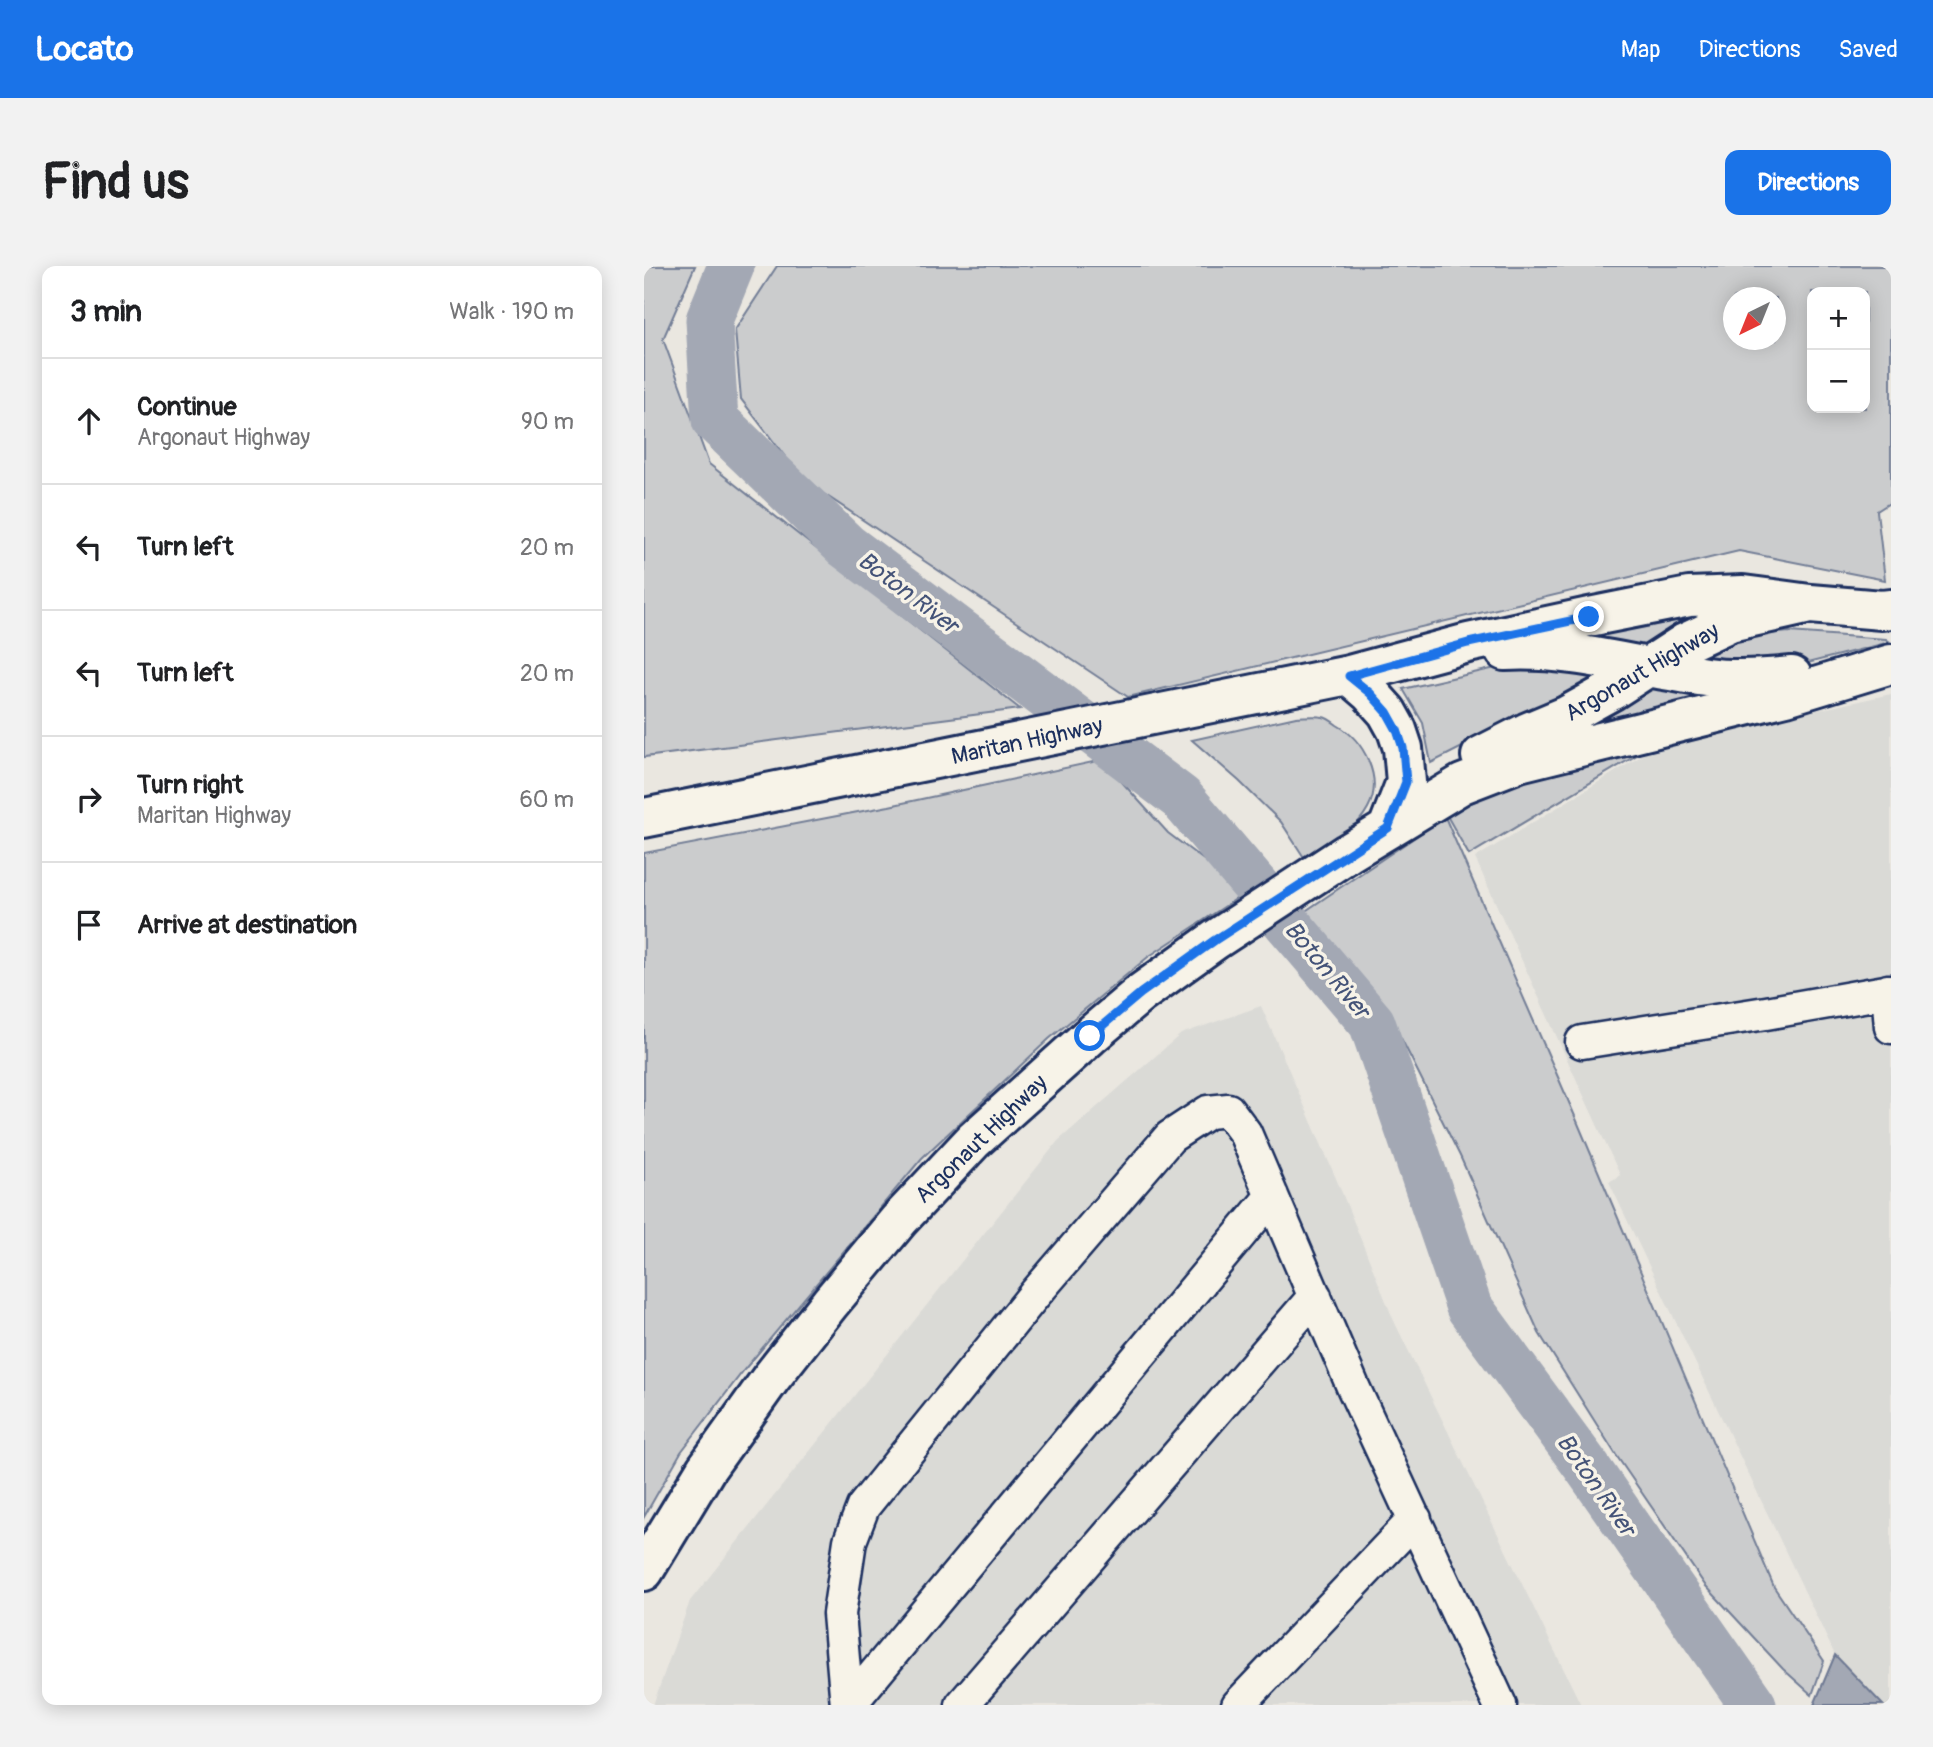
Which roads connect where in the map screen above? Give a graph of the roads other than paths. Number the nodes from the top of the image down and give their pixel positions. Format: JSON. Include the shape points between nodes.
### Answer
{"nodes":[{"id":1,"x":1810,"y":604,"type":"junction"},
{"id":2,"x":1891,"y":609,"type":"edge"},
{"id":3,"x":1409,"y":660,"type":"junction"},
{"id":4,"x":1891,"y":664,"type":"edge"},
{"id":5,"x":1650,"y":667,"type":"junction"},
{"id":6,"x":1349,"y":676,"type":"junction"},
{"id":7,"x":644,"y":818,"type":"edge"},
{"id":8,"x":1403,"y":819,"type":"junction"},
{"id":9,"x":1889,"y":991,"type":"edge"},
{"id":10,"x":1891,"y":1027,"type":"edge"},
{"id":11,"x":1582,"y":1042,"type":"dead end"},
{"id":12,"x":1272,"y":1196,"type":"junction"},
{"id":13,"x":1315,"y":1296,"type":"junction"},
{"id":14,"x":1415,"y":1519,"type":"junction"},
{"id":15,"x":644,"y":1571,"type":"edge"},
{"id":16,"x":848,"y":1705,"type":"edge"},
{"id":17,"x":962,"y":1705,"type":"edge"},
{"id":18,"x":1238,"y":1705,"type":"edge"},
{"id":19,"x":1500,"y":1705,"type":"edge"}],
"edges":[{"from":1,"to":2,"type":"main road","name":"Argonaut Highway"},
{"from":1,"to":3,"type":"main road","name":"Maritan Highway","via":[[1743,595],[1689,597],[1468,643]]},
{"from":1,"to":5,"type":"main road","name":"Argonaut Highway","via":[[1730,622],[1685,643]]},
{"from":3,"to":5,"type":"main road","name":"Maritan Highway","via":[[1521,650],[1569,652]]},
{"from":3,"to":6,"type":"main road","name":"Maritan Highway"},
{"from":4,"to":5,"type":"main road","name":"Maritan Highway","via":[[1755,680],[1709,678]]},
{"from":4,"to":8,"type":"main road","name":"Argonaut Highway","via":[[1786,696],[1519,762],[1462,784]]},
{"from":5,"to":8,"type":"main road","name":"Argonaut Highway","via":[[1566,716],[1490,750]]},
{"from":6,"to":7,"type":"main road","name":"Maritan Highway"},
{"from":6,"to":8,"type":"main road","via":[[1387,712],[1397,730],[1406,782]]},
{"from":8,"to":15,"type":"main road","name":"Argonaut Highway","via":[[1141,993],[974,1140],[899,1220],[771,1378],[706,1469]]},
{"from":9,"to":10,"type":"lane"},
{"from":9,"to":11,"type":"lane"},
{"from":12,"to":13,"type":"lane"},
{"from":12,"to":16,"type":"lane"},
{"from":12,"to":16,"type":"lane","via":[[1245,1133],[1228,1110],[1208,1112],[1170,1138],[1035,1294],[863,1507],[850,1541],[839,1614]]},
{"from":13,"to":14,"type":"lane"},
{"from":13,"to":17,"type":"lane"},
{"from":14,"to":18,"type":"lane"},
{"from":14,"to":19,"type":"lane"}]}
